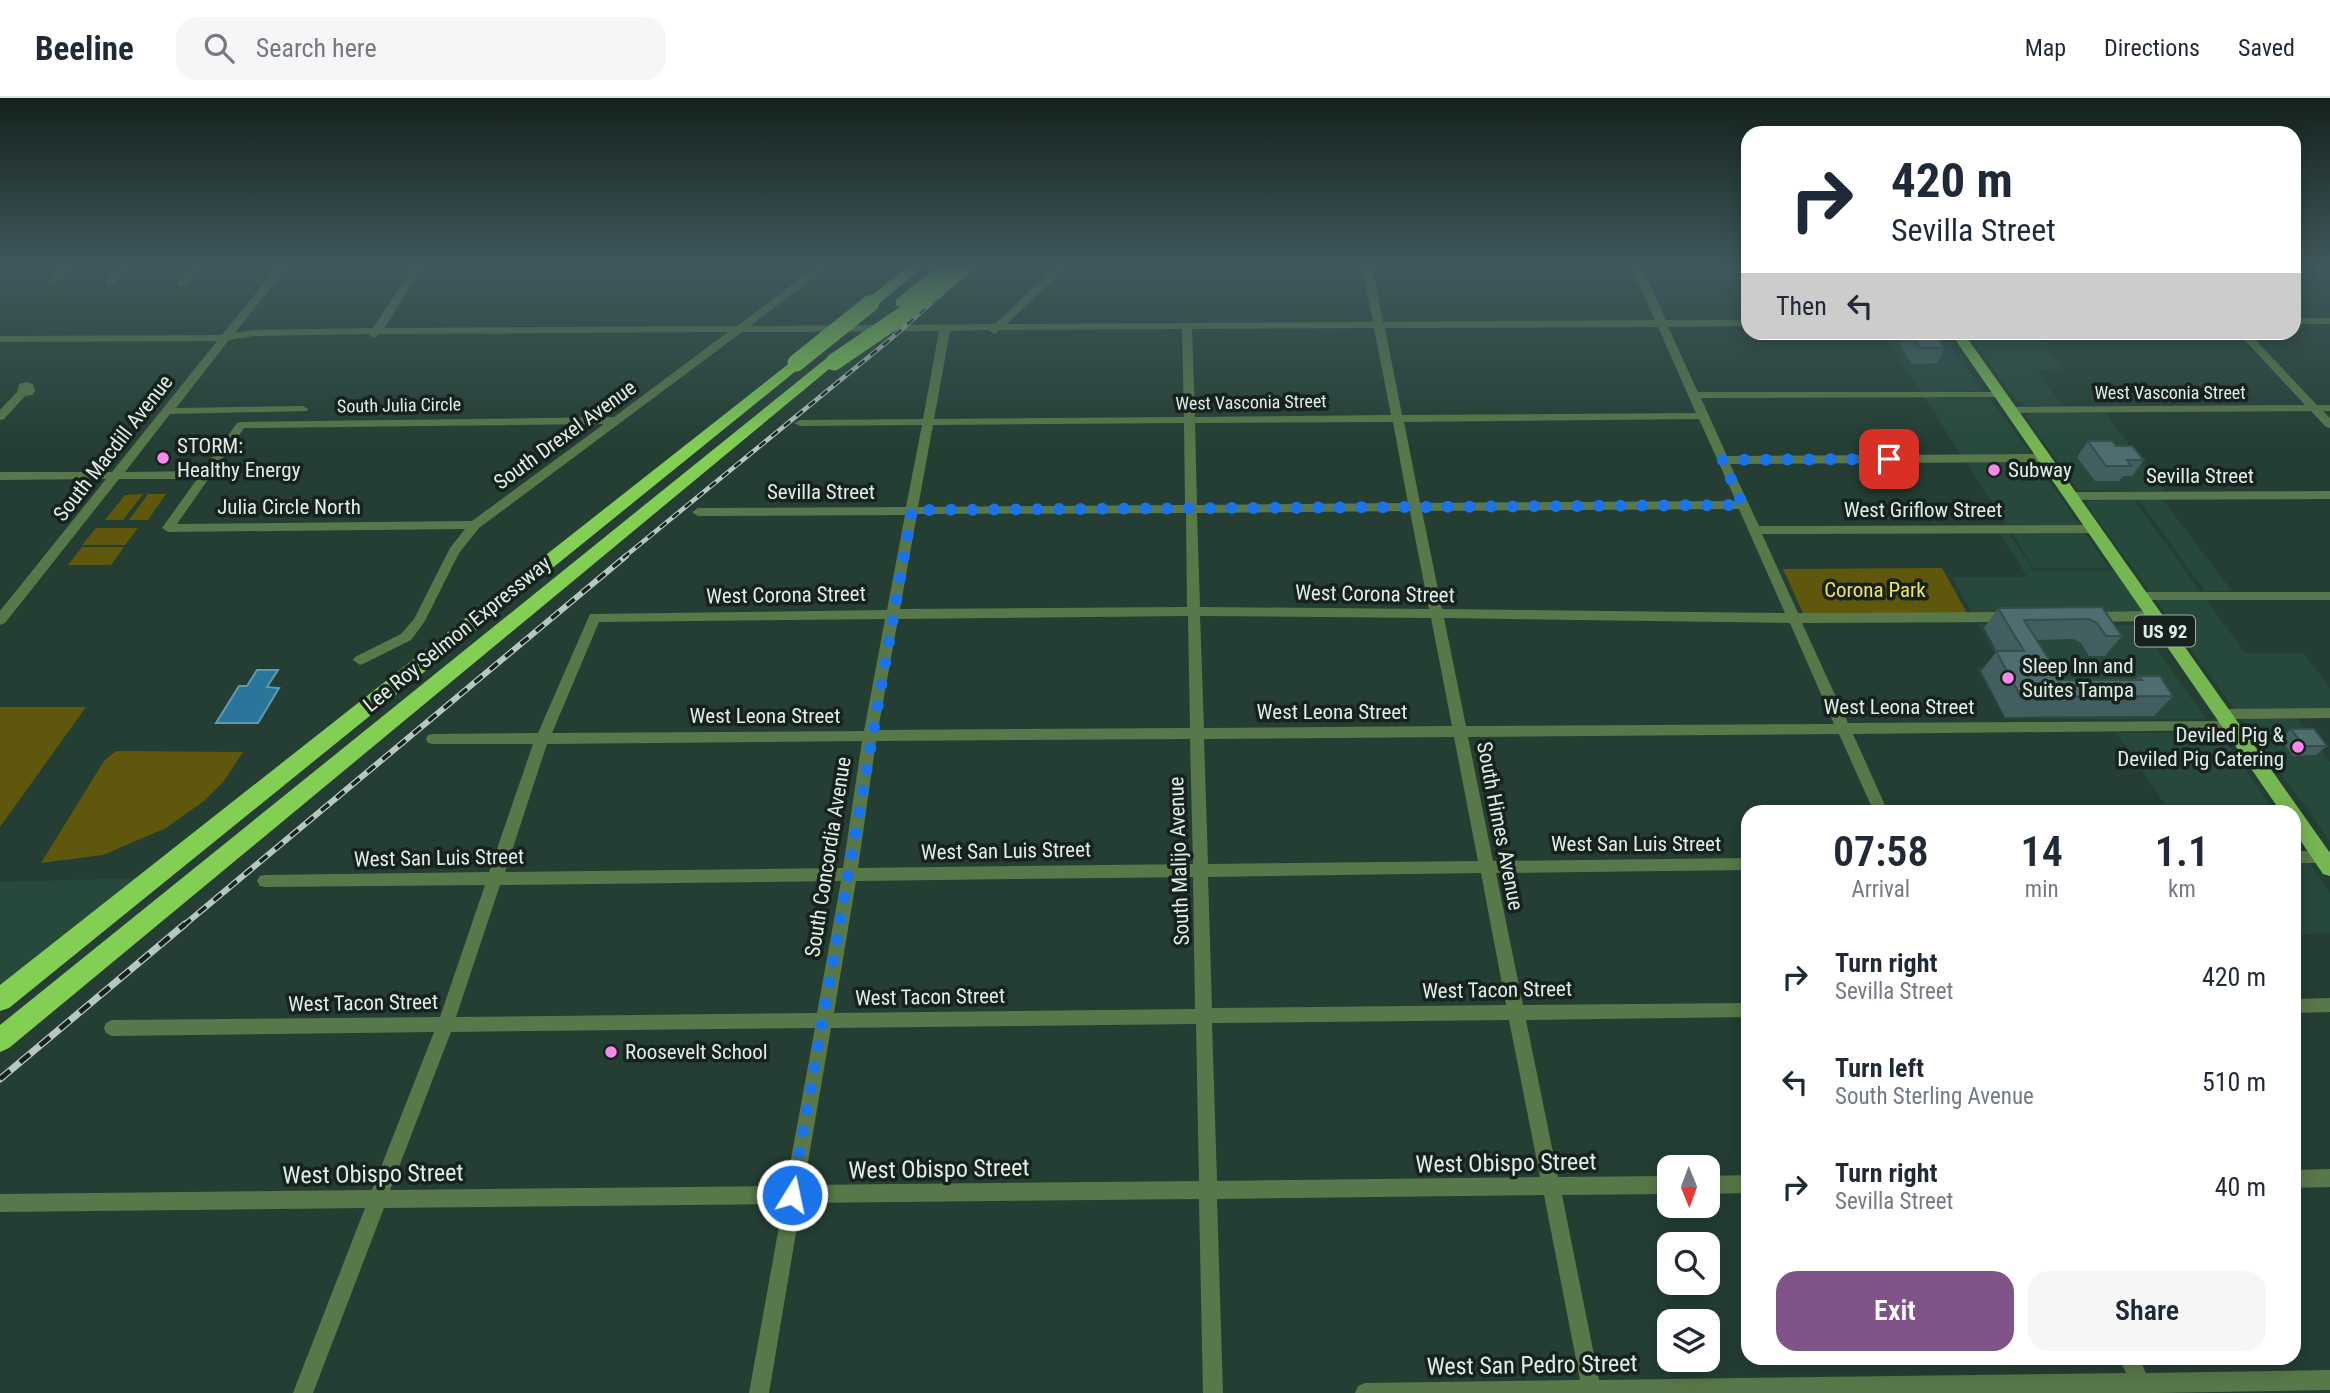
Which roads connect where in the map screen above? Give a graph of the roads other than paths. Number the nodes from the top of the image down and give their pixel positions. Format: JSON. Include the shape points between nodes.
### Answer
{"nodes":[{"id":1,"x":234,"y":326,"type":"edge"},
{"id":2,"x":380,"y":326,"type":"edge"},
{"id":3,"x":744,"y":326,"type":"edge"},
{"id":4,"x":842,"y":326,"type":"edge"},
{"id":5,"x":873,"y":326,"type":"edge"},
{"id":6,"x":887,"y":326,"type":"edge"},
{"id":7,"x":998,"y":326,"type":"edge"},
{"id":8,"x":1689,"y":326,"type":"edge"},
{"id":9,"x":1662,"y":328,"type":"junction"},
{"id":10,"x":2301,"y":328,"type":"edge"},
{"id":11,"x":2330,"y":328,"type":"edge"},
{"id":12,"x":741,"y":329,"type":"junction"},
{"id":13,"x":1379,"y":329,"type":"junction"},
{"id":14,"x":1187,"y":330,"type":"junction"},
{"id":15,"x":993,"y":331,"type":"junction"},
{"id":16,"x":1741,"y":331,"type":"edge"},
{"id":17,"x":945,"y":332,"type":"junction"},
{"id":18,"x":374,"y":335,"type":"junction"},
{"id":19,"x":556,"y":335,"type":"junction"},
{"id":20,"x":225,"y":338,"type":"junction"},
{"id":21,"x":731,"y":338,"type":"junction"},
{"id":22,"x":0,"y":339,"type":"edge"},
{"id":23,"x":1961,"y":340,"type":"edge"},
{"id":24,"x":2250,"y":340,"type":"edge"},
{"id":25,"x":828,"y":364,"type":"junction"},
{"id":26,"x":23,"y":392,"type":"dead end"},
{"id":27,"x":1998,"y":394,"type":"junction"},
{"id":28,"x":1693,"y":395,"type":"junction"},
{"id":29,"x":303,"y":408,"type":"dead end"},
{"id":30,"x":2314,"y":408,"type":"junction"},
{"id":31,"x":2330,"y":408,"type":"edge"},
{"id":32,"x":2009,"y":410,"type":"junction"},
{"id":33,"x":167,"y":411,"type":"junction"},
{"id":34,"x":0,"y":416,"type":"edge"},
{"id":35,"x":1702,"y":416,"type":"junction"},
{"id":36,"x":1397,"y":418,"type":"junction"},
{"id":37,"x":618,"y":420,"type":"junction"},
{"id":38,"x":1189,"y":420,"type":"junction"},
{"id":39,"x":929,"y":422,"type":"junction"},
{"id":40,"x":800,"y":423,"type":"dead end"},
{"id":41,"x":2330,"y":425,"type":"edge"},
{"id":42,"x":2043,"y":458,"type":"junction"},
{"id":43,"x":1722,"y":460,"type":"junction"},
{"id":44,"x":116,"y":475,"type":"junction"},
{"id":45,"x":205,"y":475,"type":"junction"},
{"id":46,"x":0,"y":476,"type":"edge"},
{"id":47,"x":2330,"y":495,"type":"edge"},
{"id":48,"x":2070,"y":496,"type":"junction"},
{"id":49,"x":1743,"y":505,"type":"junction"},
{"id":50,"x":1415,"y":506,"type":"junction"},
{"id":51,"x":1191,"y":508,"type":"junction"},
{"id":52,"x":912,"y":510,"type":"junction"},
{"id":53,"x":698,"y":512,"type":"dead end"},
{"id":54,"x":475,"y":525,"type":"junction"},
{"id":55,"x":2092,"y":529,"type":"junction"},
{"id":56,"x":1754,"y":530,"type":"junction"},
{"id":57,"x":2140,"y":596,"type":"junction"},
{"id":58,"x":2330,"y":596,"type":"edge"},
{"id":59,"x":1194,"y":611,"type":"junction"},
{"id":60,"x":893,"y":613,"type":"junction"},
{"id":61,"x":1436,"y":614,"type":"junction"},
{"id":62,"x":2020,"y":617,"type":"edge"},
{"id":63,"x":2074,"y":617,"type":"edge"},
{"id":64,"x":2154,"y":617,"type":"junction"},
{"id":65,"x":1793,"y":618,"type":"junction"},
{"id":66,"x":0,"y":620,"type":"edge"},
{"id":67,"x":360,"y":660,"type":"dead end"},
{"id":68,"x":2330,"y":713,"type":"edge"},
{"id":69,"x":2227,"y":720,"type":"junction"},
{"id":70,"x":1842,"y":729,"type":"junction"},
{"id":71,"x":1459,"y":732,"type":"junction"},
{"id":72,"x":1196,"y":734,"type":"junction"},
{"id":73,"x":870,"y":736,"type":"junction"},
{"id":74,"x":433,"y":739,"type":"dead end"},
{"id":75,"x":542,"y":739,"type":"junction"},
{"id":76,"x":1878,"y":805,"type":"edge"},
{"id":77,"x":2286,"y":805,"type":"edge"},
{"id":78,"x":2301,"y":825,"type":"edge"},
{"id":79,"x":2301,"y":858,"type":"edge"},
{"id":80,"x":2327,"y":860,"type":"edge"},
{"id":81,"x":1741,"y":864,"type":"edge"},
{"id":82,"x":1487,"y":867,"type":"junction"},
{"id":83,"x":1200,"y":870,"type":"junction"},
{"id":84,"x":850,"y":874,"type":"junction"},
{"id":85,"x":495,"y":878,"type":"junction"},
{"id":86,"x":265,"y":881,"type":"dead end"},
{"id":87,"x":0,"y":1000,"type":"edge"},
{"id":88,"x":2301,"y":1006,"type":"edge"},
{"id":89,"x":2330,"y":1006,"type":"edge"},
{"id":90,"x":1741,"y":1010,"type":"edge"},
{"id":91,"x":1516,"y":1012,"type":"junction"},
{"id":92,"x":1205,"y":1017,"type":"junction"},
{"id":93,"x":823,"y":1020,"type":"junction"},
{"id":94,"x":445,"y":1025,"type":"junction"},
{"id":95,"x":112,"y":1028,"type":"dead end"},
{"id":96,"x":0,"y":1040,"type":"edge"},
{"id":97,"x":2330,"y":1178,"type":"edge"},
{"id":98,"x":2301,"y":1179,"type":"edge"},
{"id":99,"x":1741,"y":1184,"type":"edge"},
{"id":100,"x":1657,"y":1185,"type":"edge"},
{"id":101,"x":1720,"y":1185,"type":"edge"},
{"id":102,"x":1552,"y":1187,"type":"junction"},
{"id":103,"x":1207,"y":1190,"type":"junction"},
{"id":104,"x":792,"y":1195,"type":"junction"},
{"id":105,"x":378,"y":1199,"type":"junction"},
{"id":106,"x":0,"y":1203,"type":"edge"},
{"id":107,"x":2132,"y":1365,"type":"edge"},
{"id":108,"x":2330,"y":1380,"type":"edge"},
{"id":109,"x":2143,"y":1388,"type":"edge"},
{"id":110,"x":1591,"y":1392,"type":"edge"},
{"id":111,"x":303,"y":1393,"type":"edge"},
{"id":112,"x":759,"y":1393,"type":"edge"},
{"id":113,"x":1213,"y":1393,"type":"edge"},
{"id":114,"x":1364,"y":1393,"type":"edge"}],
"edges":[{"from":1,"to":20,"type":"street","name":"South Macdill Avenue"},
{"from":2,"to":18,"type":"street"},
{"from":3,"to":12,"type":"street","name":"South Drexel Avenue"},
{"from":4,"to":87,"type":"highway","name":"Lee Roy Selmon Expressway","bridge":true},
{"from":5,"to":25,"type":"highway","name":"Lee Roy Selmon Expressway","bridge":true},
{"from":6,"to":25,"type":"highway","bridge":true},
{"from":7,"to":15,"type":"street"},
{"from":8,"to":9,"type":"street"},
{"from":9,"to":13,"type":"street"},
{"from":9,"to":16,"type":"street"},
{"from":9,"to":28,"type":"street"},
{"from":10,"to":11,"type":"street"},
{"from":12,"to":17,"type":"street"},
{"from":12,"to":19,"type":"street"},
{"from":12,"to":21,"type":"street","name":"South Drexel Avenue"},
{"from":13,"to":14,"type":"street"},
{"from":13,"to":36,"type":"street","name":"South Himes Avenue"},
{"from":14,"to":15,"type":"street"},
{"from":14,"to":38,"type":"street","name":"South Malijo Avenue"},
{"from":15,"to":17,"type":"street"},
{"from":17,"to":21,"type":"street"},
{"from":17,"to":39,"type":"street","name":"South Concordia Avenue"},
{"from":18,"to":19,"type":"street"},
{"from":18,"to":20,"type":"street","via":[[247,342]]},
{"from":19,"to":21,"type":"street"},
{"from":20,"to":22,"type":"street"},
{"from":20,"to":33,"type":"street","name":"South Macdill Avenue"},
{"from":21,"to":37,"type":"street","name":"South Drexel Avenue"},
{"from":23,"to":27,"type":"main road","number":"US 92"},
{"from":24,"to":30,"type":"street"},
{"from":25,"to":96,"type":"highway","name":"Lee Roy Selmon Expressway"},
{"from":26,"to":34,"type":"street"},
{"from":27,"to":28,"type":"street"},
{"from":27,"to":32,"type":"main road","number":"US 92"},
{"from":28,"to":35,"type":"street"},
{"from":29,"to":33,"type":"street"},
{"from":30,"to":31,"type":"street","name":"West Vasconia Street"},
{"from":30,"to":32,"type":"street","name":"West Vasconia Street"},
{"from":30,"to":41,"type":"street"},
{"from":32,"to":42,"type":"main road","number":"US 92"},
{"from":33,"to":44,"type":"street","name":"South Macdill Avenue"},
{"from":35,"to":36,"type":"street","name":"West Vasconia Street"},
{"from":35,"to":43,"type":"street"},
{"from":36,"to":38,"type":"street","name":"West Vasconia Street"},
{"from":36,"to":50,"type":"street","name":"South Himes Avenue"},
{"from":37,"to":45,"type":"street","name":"South Julia Circle","via":[[241,425]]},
{"from":37,"to":54,"type":"street","name":"South Drexel Avenue"},
{"from":38,"to":39,"type":"street","name":"West Vasconia Street"},
{"from":38,"to":51,"type":"street","name":"South Malijo Avenue"},
{"from":39,"to":40,"type":"street","name":"West Vasconia Street"},
{"from":39,"to":52,"type":"street","name":"South Concordia Avenue"},
{"from":42,"to":43,"type":"street"},
{"from":42,"to":48,"type":"main road","number":"US 92"},
{"from":43,"to":49,"type":"street"},
{"from":44,"to":45,"type":"street"},
{"from":44,"to":46,"type":"street"},
{"from":44,"to":66,"type":"street","name":"South Macdill Avenue"},
{"from":45,"to":54,"type":"street","name":"Julia Circle North","via":[[168,528]]},
{"from":47,"to":48,"type":"street","name":"Sevilla Street"},
{"from":48,"to":55,"type":"main road","number":"US 92"},
{"from":49,"to":50,"type":"street","name":"Sevilla Street"},
{"from":49,"to":56,"type":"street"},
{"from":50,"to":51,"type":"street","name":"Sevilla Street"},
{"from":50,"to":61,"type":"street","name":"South Himes Avenue"},
{"from":51,"to":52,"type":"street","name":"Sevilla Street"},
{"from":51,"to":59,"type":"street","name":"South Malijo Avenue"},
{"from":52,"to":53,"type":"street","name":"Sevilla Street"},
{"from":52,"to":60,"type":"street","name":"South Concordia Avenue"},
{"from":54,"to":67,"type":"street","name":"South Drexel Avenue","via":[[454,551],[419,621],[406,636]]},
{"from":55,"to":56,"type":"street","name":"West Griflow Street"},
{"from":55,"to":57,"type":"main road","number":"US 92"},
{"from":56,"to":65,"type":"street"},
{"from":57,"to":58,"type":"street"},
{"from":57,"to":64,"type":"main road","number":"US 92"},
{"from":59,"to":60,"type":"street","name":"West Corona Street"},
{"from":59,"to":61,"type":"street","name":"West Corona Street"},
{"from":59,"to":72,"type":"street","name":"South Malijo Avenue"},
{"from":60,"to":73,"type":"street","name":"South Concordia Avenue"},
{"from":60,"to":75,"type":"street","name":"West Corona Street","via":[[594,617]]},
{"from":61,"to":65,"type":"street","name":"West Corona Street"},
{"from":61,"to":71,"type":"street","name":"South Himes Avenue"},
{"from":62,"to":65,"type":"street","name":"West Corona Street"},
{"from":63,"to":64,"type":"street"},
{"from":64,"to":69,"type":"main road","number":"US 92"},
{"from":65,"to":70,"type":"street"},
{"from":68,"to":69,"type":"street","name":"West Leona Street"},
{"from":69,"to":70,"type":"street","name":"West Leona Street"},
{"from":69,"to":77,"type":"main road","number":"US 92"},
{"from":70,"to":71,"type":"street","name":"West Leona Street"},
{"from":70,"to":76,"type":"street"},
{"from":71,"to":72,"type":"street","name":"West Leona Street"},
{"from":71,"to":82,"type":"street","name":"South Himes Avenue"},
{"from":72,"to":73,"type":"street","name":"West Leona Street"},
{"from":72,"to":83,"type":"street","name":"South Malijo Avenue"},
{"from":73,"to":75,"type":"street","name":"West Leona Street"},
{"from":73,"to":84,"type":"street","name":"South Concordia Avenue"},
{"from":74,"to":75,"type":"street","name":"West Leona Street"},
{"from":75,"to":85,"type":"street"},
{"from":78,"to":80,"type":"main road"},
{"from":79,"to":80,"type":"street"},
{"from":81,"to":82,"type":"street","name":"West San Luis Street"},
{"from":82,"to":83,"type":"street","name":"West San Luis Street"},
{"from":82,"to":91,"type":"street","name":"South Himes Avenue"},
{"from":83,"to":84,"type":"street","name":"West San Luis Street"},
{"from":83,"to":92,"type":"street","name":"South Malijo Avenue"},
{"from":84,"to":85,"type":"street","name":"West San Luis Street"},
{"from":84,"to":93,"type":"street","name":"South Concordia Avenue"},
{"from":85,"to":86,"type":"street","name":"West San Luis Street"},
{"from":85,"to":94,"type":"street"},
{"from":88,"to":89,"type":"street"},
{"from":90,"to":91,"type":"street","name":"West Tacon Street"},
{"from":91,"to":92,"type":"street","name":"West Tacon Street"},
{"from":91,"to":102,"type":"street","name":"South Himes Avenue"},
{"from":92,"to":93,"type":"street","name":"West Tacon Street"},
{"from":92,"to":103,"type":"street","name":"South Malijo Avenue"},
{"from":93,"to":94,"type":"street","name":"West Tacon Street"},
{"from":93,"to":104,"type":"street","name":"South Concordia Avenue"},
{"from":94,"to":95,"type":"street","name":"West Tacon Street"},
{"from":94,"to":105,"type":"street"},
{"from":97,"to":98,"type":"street"},
{"from":99,"to":101,"type":"street"},
{"from":100,"to":102,"type":"street","name":"West Obispo Street"},
{"from":102,"to":103,"type":"street","name":"West Obispo Street"},
{"from":102,"to":110,"type":"street","name":"South Himes Avenue"},
{"from":103,"to":104,"type":"street","name":"West Obispo Street"},
{"from":103,"to":113,"type":"street","name":"South Malijo Avenue"},
{"from":104,"to":105,"type":"street","name":"West Obispo Street"},
{"from":104,"to":112,"type":"street","name":"South Concordia Avenue"},
{"from":105,"to":106,"type":"street","name":"West Obispo Street"},
{"from":105,"to":111,"type":"street"},
{"from":107,"to":109,"type":"street"},
{"from":108,"to":109,"type":"street","name":"West San Pedro Street"},
{"from":109,"to":110,"type":"street","name":"West San Pedro Street"},
{"from":110,"to":114,"type":"street","name":"West San Pedro Street"}]}
